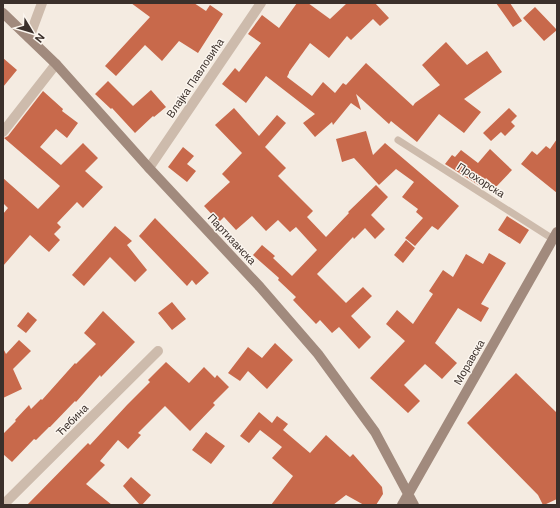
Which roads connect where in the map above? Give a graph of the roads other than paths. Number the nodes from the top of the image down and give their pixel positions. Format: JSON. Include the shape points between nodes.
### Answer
{"nodes":[{"id":1,"x":42,"y":3,"type":"edge"},
{"id":2,"x":261,"y":3,"type":"edge"},
{"id":3,"x":3,"y":13,"type":"edge"},
{"id":4,"x":29,"y":38,"type":"junction"},
{"id":5,"x":56,"y":64,"type":"junction"},
{"id":6,"x":3,"y":132,"type":"edge"},
{"id":7,"x":398,"y":140,"type":"dead end"},
{"id":8,"x":149,"y":168,"type":"junction"},
{"id":9,"x":555,"y":236,"type":"edge"},
{"id":10,"x":158,"y":351,"type":"dead end"},
{"id":11,"x":408,"y":493,"type":"junction"},
{"id":12,"x":3,"y":505,"type":"edge"},
{"id":13,"x":402,"y":505,"type":"edge"},
{"id":14,"x":414,"y":505,"type":"edge"}],
"edges":[{"from":1,"to":4,"type":"street"},
{"from":2,"to":8,"type":"street","name":"Влајка Павловића"},
{"from":3,"to":4,"type":"street","name":"Партизанска"},
{"from":4,"to":5,"type":"street","name":"Партизанска"},
{"from":5,"to":6,"type":"street"},
{"from":5,"to":8,"type":"street","name":"Партизанска"},
{"from":7,"to":9,"type":"lane","name":"Прохорска"},
{"from":8,"to":11,"type":"street","name":"Партизанска","via":[[260,287],[318,354],[375,432]]},
{"from":9,"to":11,"type":"street","name":"Моравска"},
{"from":10,"to":12,"type":"street","name":"Ћебина"},
{"from":11,"to":13,"type":"street","name":"Моравска"},
{"from":11,"to":14,"type":"street","name":"Партизанска"}]}
